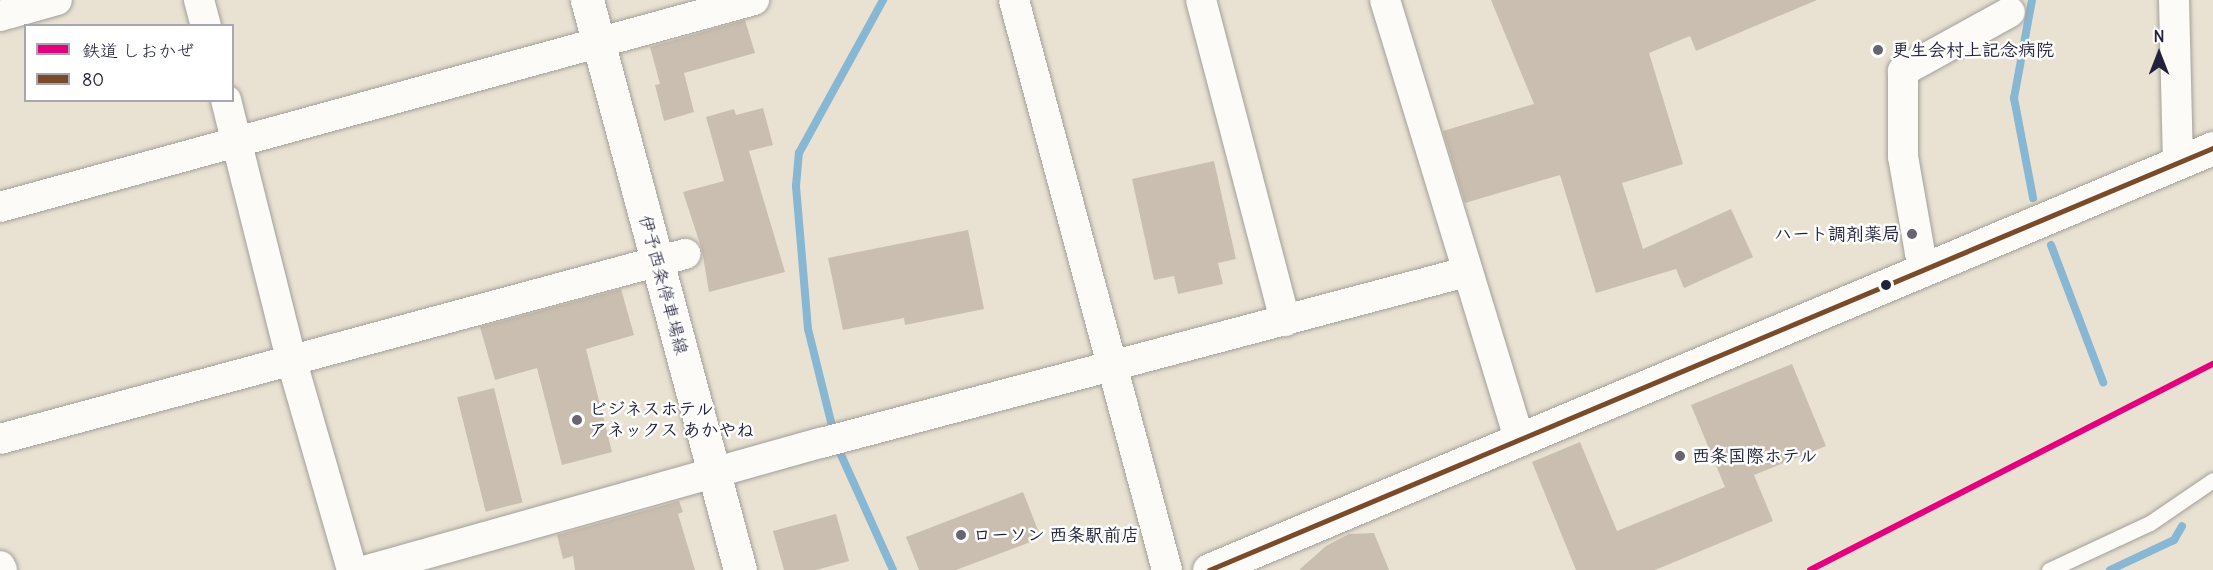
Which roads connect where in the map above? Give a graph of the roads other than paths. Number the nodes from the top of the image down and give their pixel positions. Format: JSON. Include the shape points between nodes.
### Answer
{"nodes":[{"id":1,"x":57,"y":0,"type":"edge"},
{"id":2,"x":199,"y":0,"type":"edge"},
{"id":3,"x":587,"y":0,"type":"edge"},
{"id":4,"x":754,"y":0,"type":"edge"},
{"id":5,"x":1014,"y":0,"type":"edge"},
{"id":6,"x":1201,"y":0,"type":"edge"},
{"id":7,"x":1385,"y":0,"type":"edge"},
{"id":8,"x":2174,"y":0,"type":"edge"},
{"id":9,"x":2010,"y":12,"type":"dead end"},
{"id":10,"x":0,"y":16,"type":"edge"},
{"id":11,"x":205,"y":24,"type":"edge"},
{"id":12,"x":598,"y":42,"type":"junction"},
{"id":13,"x":227,"y":102,"type":"edge"},
{"id":14,"x":237,"y":142,"type":"junction"},
{"id":15,"x":2213,"y":148,"type":"edge"},
{"id":16,"x":2178,"y":162,"type":"junction"},
{"id":17,"x":0,"y":207,"type":"edge"},
{"id":18,"x":671,"y":258,"type":"junction"},
{"id":19,"x":1927,"y":267,"type":"junction"},
{"id":20,"x":1466,"y":272,"type":"junction"},
{"id":21,"x":1285,"y":321,"type":"junction"},
{"id":22,"x":292,"y":362,"type":"junction"},
{"id":23,"x":1115,"y":366,"type":"junction"},
{"id":24,"x":1519,"y":438,"type":"junction"},
{"id":25,"x":0,"y":439,"type":"edge"},
{"id":26,"x":715,"y":474,"type":"junction"},
{"id":27,"x":2213,"y":480,"type":"edge"},
{"id":28,"x":352,"y":570,"type":"edge"},
{"id":29,"x":368,"y":570,"type":"edge"},
{"id":30,"x":740,"y":570,"type":"edge"},
{"id":31,"x":1167,"y":570,"type":"edge"},
{"id":32,"x":1209,"y":570,"type":"edge"},
{"id":33,"x":2049,"y":570,"type":"edge"}],
"edges":[{"from":1,"to":10,"type":"street"},
{"from":2,"to":11,"type":"street"},
{"from":3,"to":12,"type":"street","name":"伊予西条停車場線"},
{"from":4,"to":12,"type":"street"},
{"from":5,"to":23,"type":"street"},
{"from":6,"to":21,"type":"street"},
{"from":7,"to":20,"type":"street","via":[[1428,132]]},
{"from":8,"to":16,"type":"street"},
{"from":9,"to":19,"type":"street","via":[[1904,70],[1904,157],[1920,253]]},
{"from":12,"to":14,"type":"street"},
{"from":12,"to":18,"type":"street","name":"伊予西条停車場線"},
{"from":13,"to":14,"type":"street"},
{"from":14,"to":17,"type":"street"},
{"from":14,"to":22,"type":"street"},
{"from":15,"to":16,"type":"street"},
{"from":16,"to":19,"type":"street"},
{"from":18,"to":22,"type":"street"},
{"from":18,"to":26,"type":"street","name":"伊予西条停車場線"},
{"from":19,"to":24,"type":"street"},
{"from":20,"to":21,"type":"street"},
{"from":20,"to":24,"type":"street"},
{"from":21,"to":23,"type":"street"},
{"from":22,"to":25,"type":"street"},
{"from":22,"to":28,"type":"street"},
{"from":23,"to":26,"type":"street"},
{"from":23,"to":31,"type":"street"},
{"from":24,"to":32,"type":"street"},
{"from":26,"to":29,"type":"street"},
{"from":26,"to":30,"type":"street","name":"伊予西条停車場線"},
{"from":27,"to":33,"type":"lane","via":[[2150,523]]}]}
